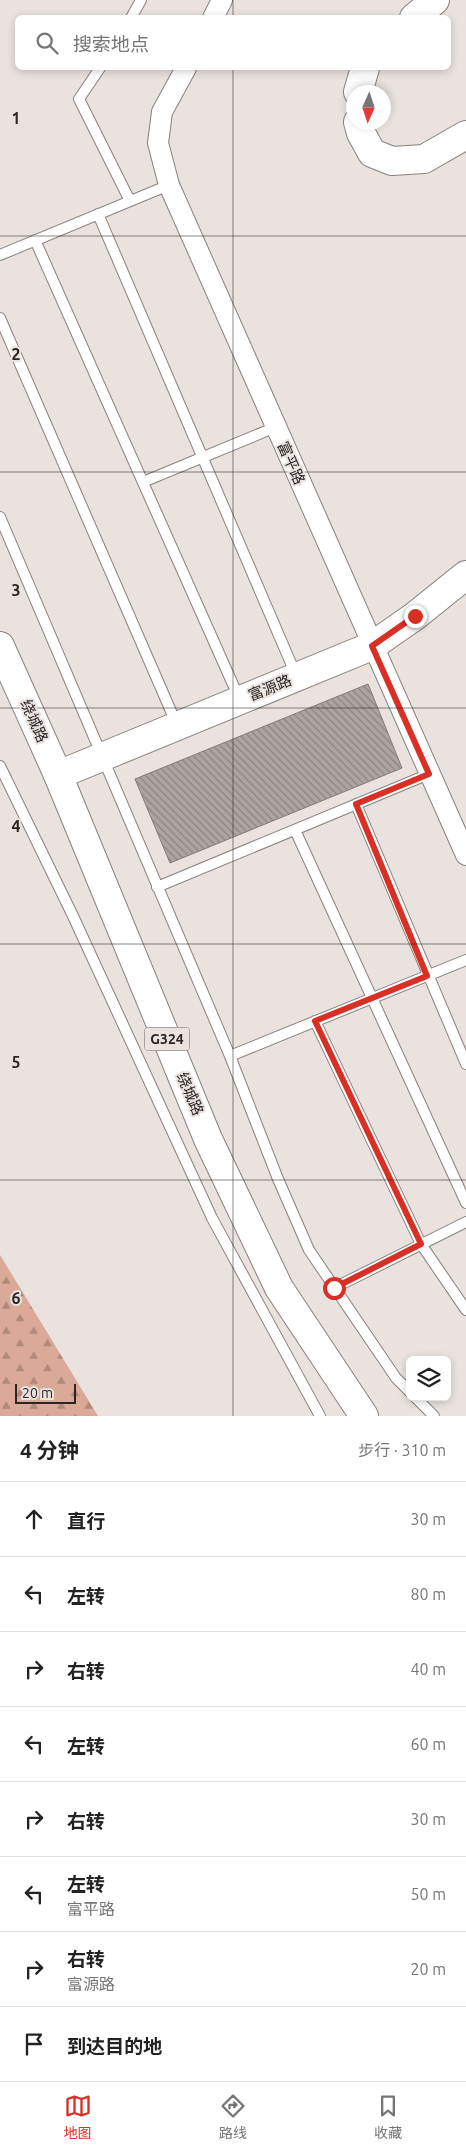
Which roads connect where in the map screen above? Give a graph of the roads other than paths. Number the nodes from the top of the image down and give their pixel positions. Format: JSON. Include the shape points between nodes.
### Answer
{"nodes":[{"id":1,"x":141,"y":0,"type":"edge"},
{"id":2,"x":222,"y":0,"type":"edge"},
{"id":3,"x":435,"y":0,"type":"edge"},
{"id":4,"x":133,"y":15,"type":"edge"},
{"id":5,"x":214,"y":15,"type":"edge"},
{"id":6,"x":418,"y":15,"type":"edge"},
{"id":7,"x":99,"y":70,"type":"edge"},
{"id":8,"x":185,"y":70,"type":"edge"},
{"id":9,"x":364,"y":70,"type":"edge"},
{"id":10,"x":360,"y":85,"type":"edge"},
{"id":11,"x":360,"y":130,"type":"edge"},
{"id":12,"x":466,"y":135,"type":"edge"},
{"id":13,"x":169,"y":185,"type":"junction"},
{"id":14,"x":130,"y":201,"type":"junction"},
{"id":15,"x":98,"y":214,"type":"junction"},
{"id":16,"x":35,"y":240,"type":"junction"},
{"id":17,"x":0,"y":255,"type":"edge"},
{"id":18,"x":0,"y":318,"type":"edge"},
{"id":19,"x":276,"y":427,"type":"junction"},
{"id":20,"x":143,"y":482,"type":"junction"},
{"id":21,"x":0,"y":517,"type":"edge"},
{"id":22,"x":466,"y":575,"type":"edge"},
{"id":23,"x":0,"y":646,"type":"edge"},
{"id":24,"x":372,"y":646,"type":"junction"},
{"id":25,"x":297,"y":677,"type":"junction"},
{"id":26,"x":240,"y":700,"type":"junction"},
{"id":27,"x":177,"y":726,"type":"junction"},
{"id":28,"x":103,"y":756,"type":"junction"},
{"id":29,"x":0,"y":766,"type":"edge"},
{"id":30,"x":429,"y":774,"type":"junction"},
{"id":31,"x":58,"y":775,"type":"junction"},
{"id":32,"x":356,"y":804,"type":"junction"},
{"id":33,"x":295,"y":830,"type":"junction"},
{"id":34,"x":466,"y":855,"type":"edge"},
{"id":35,"x":158,"y":887,"type":"junction"},
{"id":36,"x":466,"y":960,"type":"edge"},
{"id":37,"x":427,"y":976,"type":"junction"},
{"id":38,"x":372,"y":998,"type":"junction"},
{"id":39,"x":315,"y":1021,"type":"junction"},
{"id":40,"x":230,"y":1056,"type":"junction"},
{"id":41,"x":466,"y":1064,"type":"edge"},
{"id":42,"x":466,"y":1203,"type":"edge"},
{"id":43,"x":466,"y":1222,"type":"edge"},
{"id":44,"x":421,"y":1244,"type":"junction"},
{"id":45,"x":334,"y":1288,"type":"junction"},
{"id":46,"x":466,"y":1310,"type":"edge"},
{"id":47,"x":406,"y":1388,"type":"edge"},
{"id":48,"x":419,"y":1401,"type":"edge"},
{"id":49,"x":320,"y":1416,"type":"edge"},
{"id":50,"x":364,"y":1416,"type":"edge"},
{"id":51,"x":434,"y":1416,"type":"edge"}],
"edges":[{"from":1,"to":4,"type":"lane"},
{"from":2,"to":5,"type":"street"},
{"from":3,"to":6,"type":"main road"},
{"from":7,"to":14,"type":"lane","via":[[79,99]]},
{"from":8,"to":13,"type":"street","name":"富平路","via":[[162,112],[158,143]]},
{"from":9,"to":10,"type":"main road"},
{"from":11,"to":12,"type":"main road","via":[[372,153],[392,161],[424,159]]},
{"from":13,"to":14,"type":"lane"},
{"from":13,"to":19,"type":"street","name":"富平路"},
{"from":14,"to":15,"type":"lane"},
{"from":15,"to":16,"type":"lane"},
{"from":15,"to":25,"type":"lane"},
{"from":16,"to":17,"type":"lane"},
{"from":16,"to":20,"type":"lane"},
{"from":18,"to":27,"type":"lane"},
{"from":19,"to":20,"type":"lane"},
{"from":19,"to":24,"type":"street","name":"富平路"},
{"from":20,"to":26,"type":"lane"},
{"from":21,"to":28,"type":"lane"},
{"from":22,"to":24,"type":"main road","name":"富源路"},
{"from":23,"to":31,"type":"main road","name":"绕城路","number":"G324"},
{"from":24,"to":25,"type":"main road","name":"富源路"},
{"from":24,"to":30,"type":"street","name":"富平路"},
{"from":25,"to":26,"type":"main road","name":"富源路"},
{"from":26,"to":27,"type":"main road","name":"富源路"},
{"from":27,"to":28,"type":"main road","name":"富源路"},
{"from":28,"to":31,"type":"main road","name":"富源路"},
{"from":28,"to":35,"type":"lane"},
{"from":29,"to":49,"type":"lane","via":[[212,1218]]},
{"from":30,"to":32,"type":"lane"},
{"from":30,"to":34,"type":"street","name":"富平路"},
{"from":31,"to":50,"type":"main road","name":"绕城路","number":"G324","via":[[208,1139],[279,1288]]},
{"from":32,"to":33,"type":"lane"},
{"from":32,"to":37,"type":"lane"},
{"from":33,"to":35,"type":"lane"},
{"from":33,"to":38,"type":"lane"},
{"from":35,"to":40,"type":"lane"},
{"from":36,"to":37,"type":"lane"},
{"from":37,"to":38,"type":"lane"},
{"from":37,"to":41,"type":"lane"},
{"from":38,"to":39,"type":"lane"},
{"from":38,"to":42,"type":"lane"},
{"from":39,"to":40,"type":"lane"},
{"from":39,"to":44,"type":"lane"},
{"from":40,"to":45,"type":"lane","via":[[309,1250]]},
{"from":43,"to":44,"type":"lane"},
{"from":44,"to":45,"type":"lane"},
{"from":44,"to":46,"type":"lane"},
{"from":45,"to":47,"type":"lane"},
{"from":48,"to":51,"type":"lane"}]}
